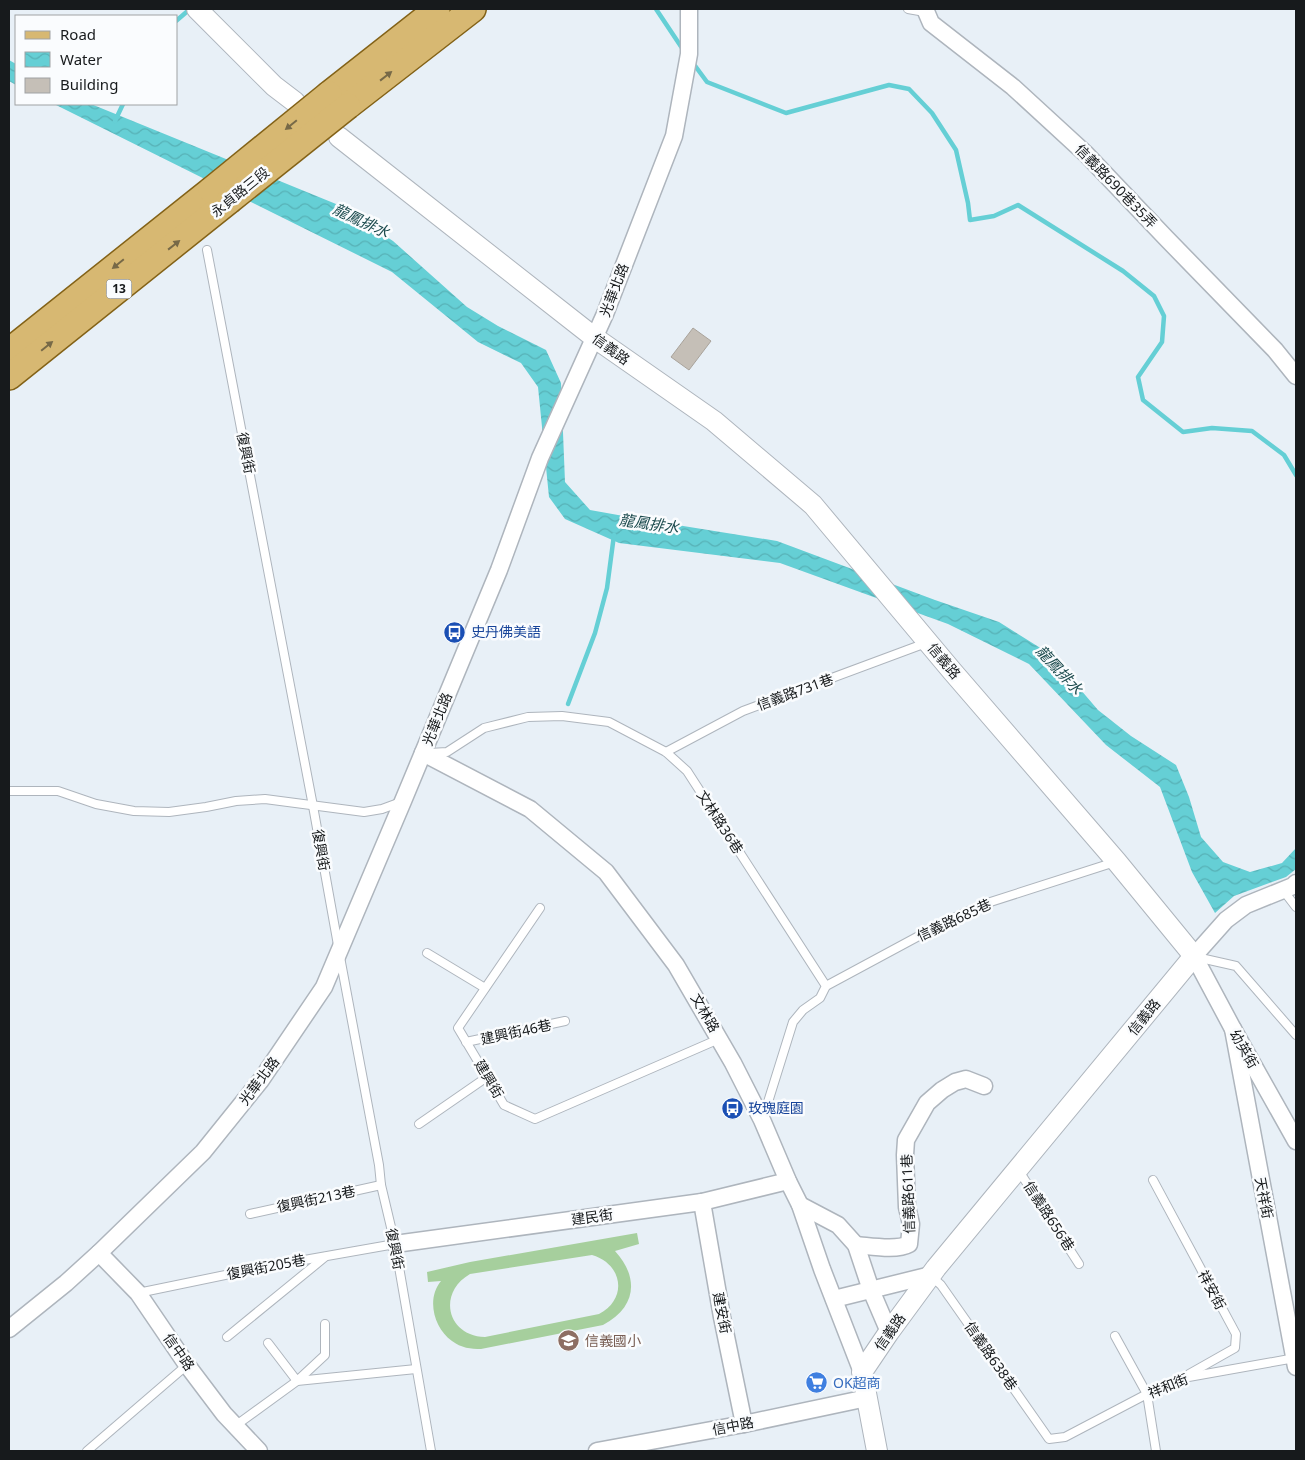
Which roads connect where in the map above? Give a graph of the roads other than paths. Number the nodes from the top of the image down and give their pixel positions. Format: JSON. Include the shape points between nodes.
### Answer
{"nodes":[{"id":1,"x":197,"y":9,"type":"edge"},
{"id":2,"x":437,"y":9,"type":"edge"},
{"id":3,"x":473,"y":9,"type":"edge"},
{"id":4,"x":689,"y":9,"type":"edge"},
{"id":5,"x":908,"y":9,"type":"edge"},
{"id":6,"x":926,"y":10,"type":"edge"},
{"id":7,"x":338,"y":100,"type":"junction"},
{"id":8,"x":294,"y":102,"type":"dead end"},
{"id":9,"x":339,"y":137,"type":"dead end"},
{"id":10,"x":220,"y":195,"type":"junction"},
{"id":11,"x":207,"y":250,"type":"dead end"},
{"id":12,"x":595,"y":338,"type":"junction"},
{"id":13,"x":9,"y":351,"type":"edge"},
{"id":14,"x":1296,"y":376,"type":"edge"},
{"id":15,"x":9,"y":377,"type":"edge"},
{"id":16,"x":928,"y":642,"type":"junction"},
{"id":17,"x":666,"y":752,"type":"junction"},
{"id":18,"x":423,"y":753,"type":"junction"},
{"id":19,"x":9,"y":791,"type":"edge"},
{"id":20,"x":403,"y":801,"type":"junction"},
{"id":21,"x":313,"y":806,"type":"junction"},
{"id":22,"x":1117,"y":862,"type":"junction"},
{"id":23,"x":1290,"y":887,"type":"edge"},
{"id":24,"x":1296,"y":907,"type":"edge"},
{"id":25,"x":540,"y":908,"type":"dead end"},
{"id":26,"x":339,"y":951,"type":"junction"},
{"id":27,"x":427,"y":953,"type":"dead end"},
{"id":28,"x":1194,"y":956,"type":"junction"},
{"id":29,"x":826,"y":986,"type":"junction"},
{"id":30,"x":485,"y":988,"type":"junction"},
{"id":31,"x":565,"y":1021,"type":"dead end"},
{"id":32,"x":1233,"y":1028,"type":"junction"},
{"id":33,"x":1296,"y":1035,"type":"edge"},
{"id":34,"x":719,"y":1039,"type":"junction"},
{"id":35,"x":466,"y":1042,"type":"junction"},
{"id":36,"x":487,"y":1076,"type":"junction"},
{"id":37,"x":984,"y":1086,"type":"dead end"},
{"id":38,"x":762,"y":1120,"type":"junction"},
{"id":39,"x":420,"y":1124,"type":"dead end"},
{"id":40,"x":1296,"y":1140,"type":"edge"},
{"id":41,"x":1018,"y":1169,"type":"junction"},
{"id":42,"x":1153,"y":1180,"type":"dead end"},
{"id":43,"x":788,"y":1181,"type":"junction"},
{"id":44,"x":381,"y":1185,"type":"junction"},
{"id":45,"x":702,"y":1202,"type":"junction"},
{"id":46,"x":800,"y":1205,"type":"junction"},
{"id":47,"x":250,"y":1214,"type":"dead end"},
{"id":48,"x":395,"y":1244,"type":"junction"},
{"id":49,"x":856,"y":1245,"type":"junction"},
{"id":50,"x":99,"y":1252,"type":"junction"},
{"id":51,"x":327,"y":1256,"type":"junction"},
{"id":52,"x":1079,"y":1264,"type":"dead end"},
{"id":53,"x":931,"y":1275,"type":"junction"},
{"id":54,"x":871,"y":1290,"type":"junction"},
{"id":55,"x":138,"y":1293,"type":"junction"},
{"id":56,"x":834,"y":1299,"type":"junction"},
{"id":57,"x":324,"y":1324,"type":"dead end"},
{"id":58,"x":9,"y":1329,"type":"edge"},
{"id":59,"x":889,"y":1332,"type":"junction"},
{"id":60,"x":1115,"y":1336,"type":"dead end"},
{"id":61,"x":227,"y":1337,"type":"dead end"},
{"id":62,"x":268,"y":1343,"type":"dead end"},
{"id":63,"x":1295,"y":1363,"type":"edge"},
{"id":64,"x":187,"y":1365,"type":"junction"},
{"id":65,"x":416,"y":1369,"type":"junction"},
{"id":66,"x":862,"y":1372,"type":"junction"},
{"id":67,"x":1183,"y":1378,"type":"junction"},
{"id":68,"x":297,"y":1381,"type":"junction"},
{"id":69,"x":1147,"y":1394,"type":"junction"},
{"id":70,"x":867,"y":1398,"type":"junction"},
{"id":71,"x":744,"y":1424,"type":"junction"},
{"id":72,"x":235,"y":1426,"type":"junction"},
{"id":73,"x":1049,"y":1439,"type":"joint"},
{"id":74,"x":645,"y":1447,"type":"edge"},
{"id":75,"x":87,"y":1451,"type":"edge"},
{"id":76,"x":259,"y":1451,"type":"edge"},
{"id":77,"x":431,"y":1451,"type":"edge"},
{"id":78,"x":598,"y":1451,"type":"edge"},
{"id":79,"x":877,"y":1451,"type":"edge"},
{"id":80,"x":1156,"y":1451,"type":"edge"}],
"edges":[{"from":1,"to":8,"type":"street"},
{"from":2,"to":7,"type":"main road","name":"永貞路三段","number":"13"},
{"from":7,"to":3,"type":"main road","name":"永貞路三段","number":"13","one_way":true},
{"from":4,"to":12,"type":"street","name":"光華北路","via":[[689,54],[674,136]]},
{"from":5,"to":6,"type":"lane"},
{"from":6,"to":14,"type":"street","name":"信義路690巷35弄","via":[[931,23],[1013,87],[1086,154],[1275,350]]},
{"from":7,"to":10,"type":"main road","name":"永貞路三段","number":"13","bridge":true},
{"from":9,"to":12,"type":"street","name":"信義路"},
{"from":10,"to":13,"type":"main road","name":"永貞路三段","number":"13","one_way":true},
{"from":15,"to":10,"type":"main road","name":"永貞路三段","number":"13","one_way":true},
{"from":11,"to":21,"type":"lane","name":"復興街"},
{"from":12,"to":16,"type":"street","name":"信義路","via":[[714,421],[813,505]]},
{"from":12,"to":18,"type":"street","name":"光華北路","via":[[540,458],[499,570]]},
{"from":16,"to":17,"type":"lane","name":"信義路731巷","via":[[743,711]]},
{"from":16,"to":22,"type":"street","name":"信義路"},
{"from":17,"to":18,"type":"lane","name":"文林路36巷","via":[[609,722],[562,716],[528,717],[484,728],[447,752]]},
{"from":17,"to":29,"type":"lane","name":"文林路36巷","via":[[687,771]]},
{"from":18,"to":20,"type":"street","name":"光華北路"},
{"from":18,"to":34,"type":"street","name":"文林路","via":[[530,809],[606,872],[676,964]]},
{"from":19,"to":21,"type":"lane","via":[[58,791],[96,804],[134,811],[169,812],[206,808],[236,800],[266,799]]},
{"from":20,"to":21,"type":"lane","via":[[364,812]]},
{"from":20,"to":26,"type":"street","name":"光華北路"},
{"from":21,"to":26,"type":"lane","name":"復興街"},
{"from":22,"to":28,"type":"street","name":"信義路"},
{"from":22,"to":29,"type":"lane","name":"信義路685巷","via":[[981,904]]},
{"from":23,"to":24,"type":"lane"},
{"from":23,"to":28,"type":"street","via":[[1246,905],[1226,920]]},
{"from":25,"to":30,"type":"lane","name":"建興街"},
{"from":26,"to":44,"type":"lane","name":"復興街"},
{"from":26,"to":50,"type":"street","name":"光華北路","via":[[324,987],[261,1080],[203,1152]]},
{"from":27,"to":30,"type":"lane"},
{"from":28,"to":32,"type":"street","name":"幼英街"},
{"from":28,"to":33,"type":"lane","via":[[1236,966]]},
{"from":28,"to":41,"type":"street","name":"信義路"},
{"from":29,"to":38,"type":"lane","via":[[820,998],[793,1022]]},
{"from":30,"to":35,"type":"lane","name":"建興街","via":[[458,1028]]},
{"from":31,"to":35,"type":"lane","name":"建興街46巷"},
{"from":32,"to":40,"type":"street","name":"幼英街"},
{"from":32,"to":63,"type":"street","name":"天祥街"},
{"from":34,"to":36,"type":"lane","name":"建興街","via":[[535,1118],[504,1105]]},
{"from":34,"to":38,"type":"street","name":"文林路"},
{"from":35,"to":36,"type":"lane","name":"建興街"},
{"from":36,"to":39,"type":"lane"},
{"from":37,"to":49,"type":"street","name":"信義路611巷","via":[[966,1080],[942,1090],[927,1103],[906,1140],[911,1224],[908,1244],[890,1247]]},
{"from":38,"to":43,"type":"street","name":"文林路"},
{"from":41,"to":52,"type":"lane","name":"信義路656巷"},
{"from":41,"to":53,"type":"street","name":"信義路"},
{"from":42,"to":67,"type":"lane","name":"祥安街","via":[[1236,1334],[1235,1348]]},
{"from":43,"to":45,"type":"street","name":"建民街"},
{"from":43,"to":46,"type":"street","name":"文林路"},
{"from":44,"to":47,"type":"lane","name":"復興街213巷"},
{"from":44,"to":48,"type":"lane","name":"復興街"},
{"from":45,"to":48,"type":"street","name":"建民街"},
{"from":45,"to":71,"type":"street","name":"建安街"},
{"from":46,"to":49,"type":"street","via":[[838,1225]]},
{"from":46,"to":56,"type":"street","name":"文林路"},
{"from":48,"to":51,"type":"lane","name":"復興街205巷"},
{"from":48,"to":65,"type":"lane","name":"復興街"},
{"from":49,"to":54,"type":"street"},
{"from":50,"to":55,"type":"street","name":"信中路"},
{"from":50,"to":58,"type":"street","name":"光華北路"},
{"from":51,"to":55,"type":"lane","name":"復興街205巷"},
{"from":51,"to":61,"type":"lane"},
{"from":53,"to":54,"type":"street"},
{"from":53,"to":59,"type":"street","name":"信義路"},
{"from":53,"to":73,"type":"lane","name":"信義路638巷"},
{"from":54,"to":56,"type":"street"},
{"from":54,"to":59,"type":"street"},
{"from":55,"to":64,"type":"street","name":"信中路"},
{"from":56,"to":66,"type":"street","name":"文林路"},
{"from":57,"to":68,"type":"lane","via":[[325,1355]]},
{"from":59,"to":66,"type":"street","name":"信義路"},
{"from":60,"to":69,"type":"lane"},
{"from":62,"to":68,"type":"lane"},
{"from":63,"to":67,"type":"lane","name":"祥和街"},
{"from":64,"to":72,"type":"street","name":"信中路"},
{"from":64,"to":75,"type":"lane"},
{"from":65,"to":68,"type":"lane"},
{"from":65,"to":77,"type":"lane","name":"復興街"},
{"from":66,"to":70,"type":"street"},
{"from":67,"to":69,"type":"lane","name":"祥和街"},
{"from":68,"to":72,"type":"lane"},
{"from":69,"to":73,"type":"lane","name":"祥和街","via":[[1065,1438]]},
{"from":69,"to":80,"type":"lane"},
{"from":70,"to":71,"type":"street","name":"信中路"},
{"from":70,"to":79,"type":"street"},
{"from":71,"to":74,"type":"street","name":"信中路"},
{"from":72,"to":76,"type":"street","name":"信中路"},
{"from":74,"to":78,"type":"street","name":"信中路"}]}
